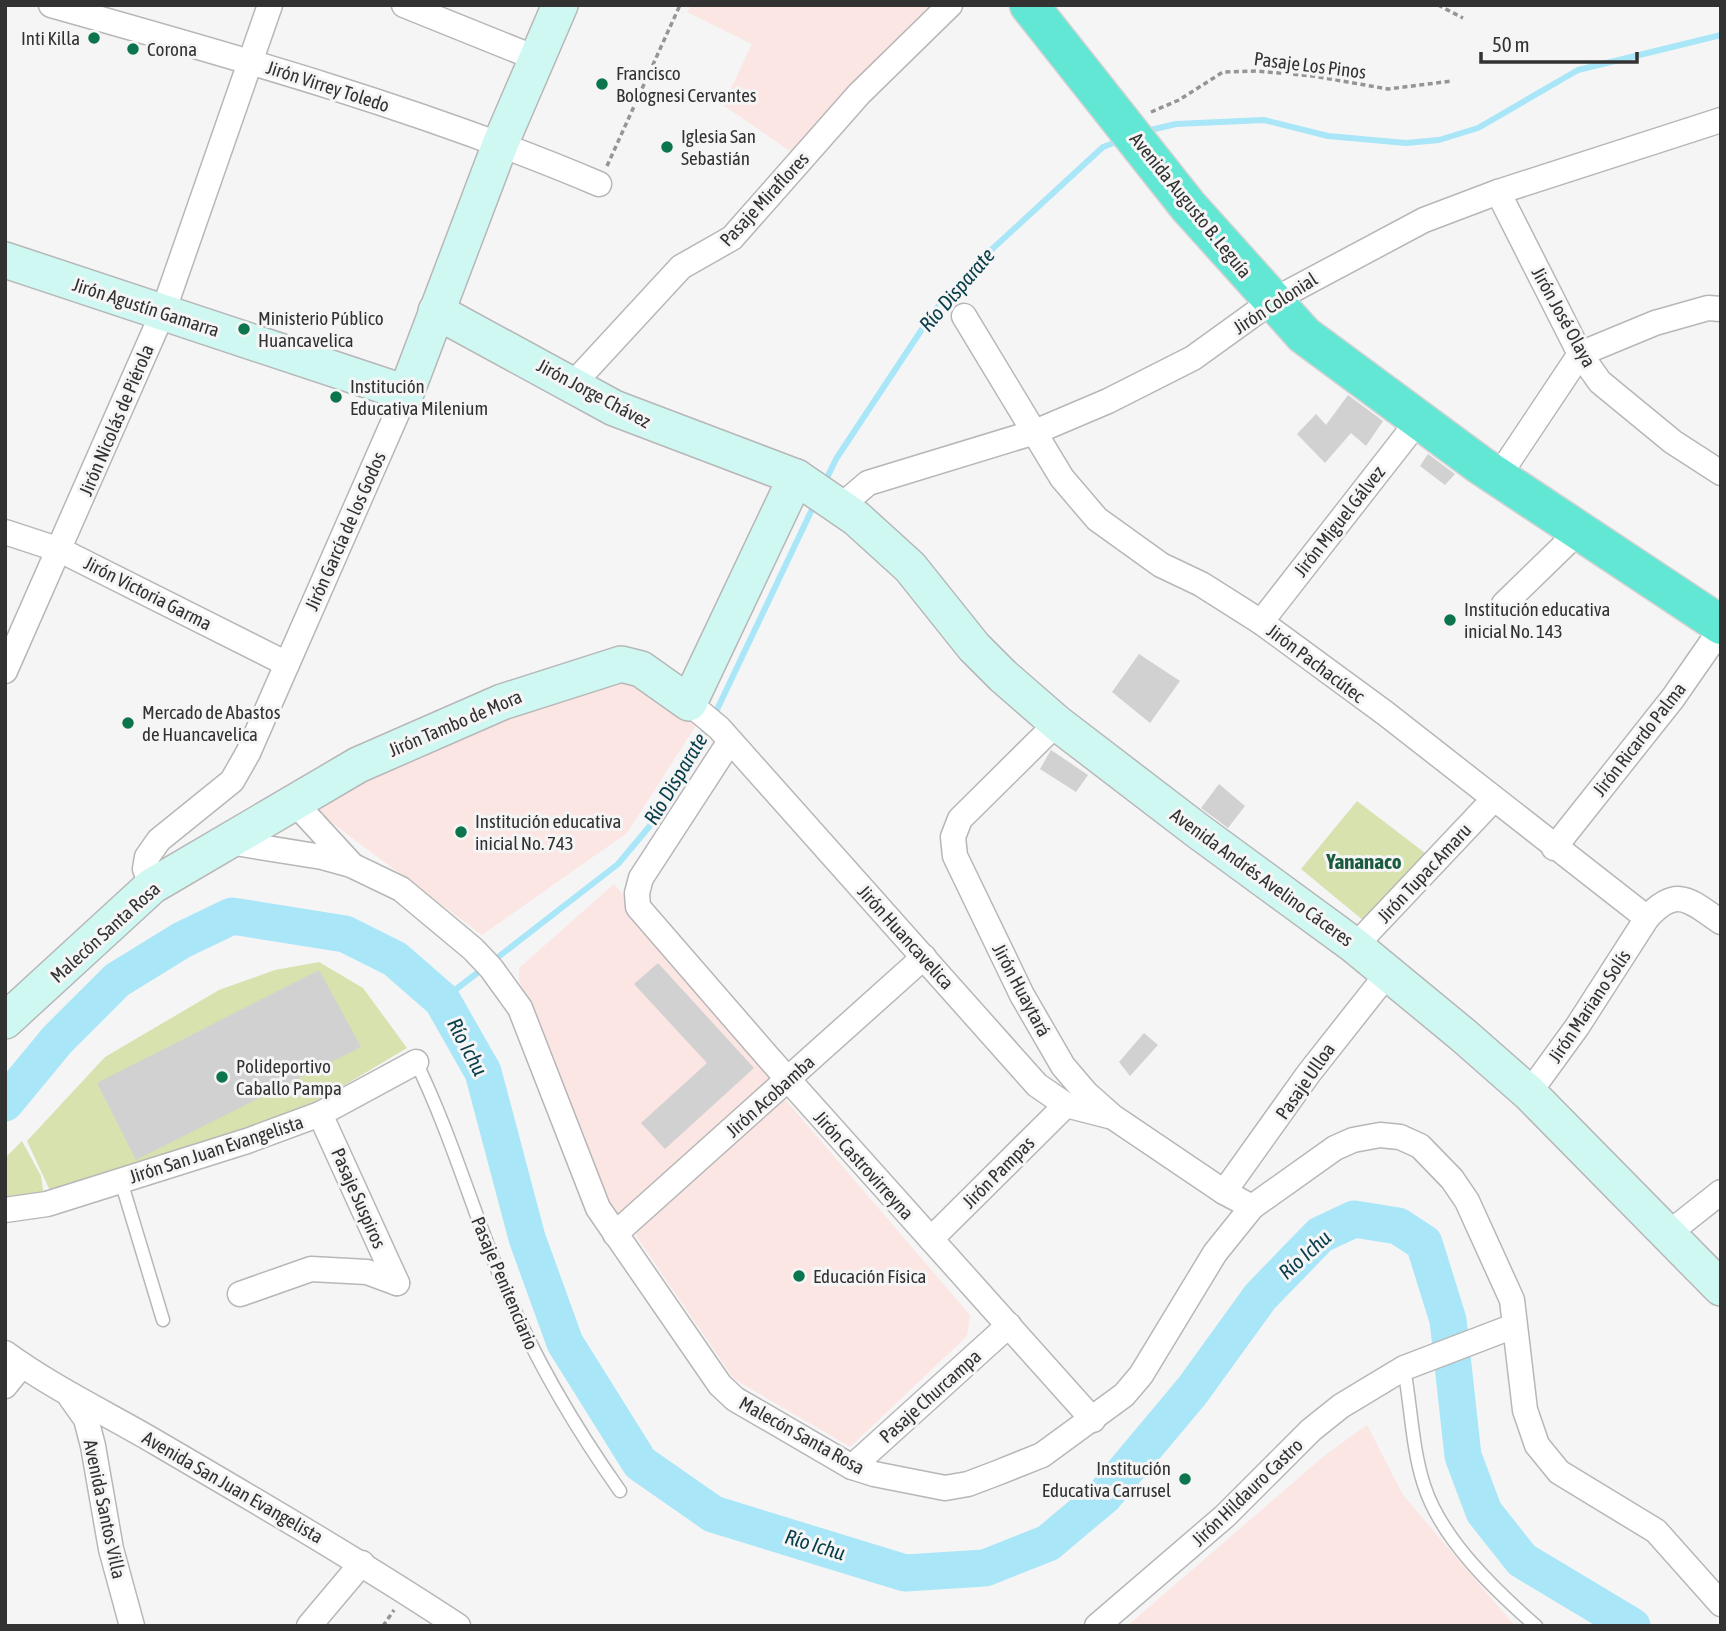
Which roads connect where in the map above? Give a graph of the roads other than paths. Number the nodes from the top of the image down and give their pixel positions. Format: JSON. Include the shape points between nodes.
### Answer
{"nodes":[{"id":1,"x":51,"y":5,"type":"edge"},
{"id":2,"x":270,"y":5,"type":"edge"},
{"id":3,"x":404,"y":5,"type":"edge"},
{"id":4,"x":560,"y":5,"type":"edge"},
{"id":5,"x":950,"y":5,"type":"edge"},
{"id":6,"x":1029,"y":5,"type":"edge"},
{"id":7,"x":538,"y":59,"type":"junction"},
{"id":8,"x":252,"y":61,"type":"junction"},
{"id":9,"x":1721,"y":120,"type":"edge"},
{"id":10,"x":501,"y":142,"type":"junction"},
{"id":11,"x":599,"y":184,"type":"road end"},
{"id":12,"x":1498,"y":192,"type":"junction"},
{"id":13,"x":5,"y":260,"type":"edge"},
{"id":14,"x":1272,"y":301,"type":"junction"},
{"id":15,"x":1721,"y":309,"type":"edge"},
{"id":16,"x":436,"y":311,"type":"junction"},
{"id":17,"x":163,"y":312,"type":"junction"},
{"id":18,"x":964,"y":316,"type":"dead end"},
{"id":19,"x":1580,"y":354,"type":"junction"},
{"id":20,"x":573,"y":384,"type":"junction"},
{"id":21,"x":407,"y":393,"type":"junction"},
{"id":22,"x":1418,"y":421,"type":"junction"},
{"id":23,"x":1035,"y":432,"type":"junction"},
{"id":24,"x":1721,"y":473,"type":"edge"},
{"id":25,"x":1498,"y":477,"type":"junction"},
{"id":26,"x":819,"y":492,"type":"junction"},
{"id":27,"x":1579,"y":531,"type":"junction"},
{"id":28,"x":5,"y":532,"type":"edge"},
{"id":29,"x":60,"y":550,"type":"junction"},
{"id":30,"x":1504,"y":604,"type":"dead end"},
{"id":31,"x":1261,"y":622,"type":"junction"},
{"id":32,"x":1721,"y":627,"type":"edge"},
{"id":33,"x":286,"y":664,"type":"junction"},
{"id":34,"x":5,"y":671,"type":"edge"},
{"id":35,"x":711,"y":722,"type":"junction"},
{"id":36,"x":1057,"y":723,"type":"junction"},
{"id":37,"x":1493,"y":800,"type":"junction"},
{"id":38,"x":295,"y":803,"type":"junction"},
{"id":39,"x":229,"y":842,"type":"junction"},
{"id":40,"x":1554,"y":848,"type":"junction"},
{"id":41,"x":351,"y":865,"type":"junction"},
{"id":42,"x":152,"y":886,"type":"junction"},
{"id":43,"x":1647,"y":918,"type":"junction"},
{"id":44,"x":1721,"y":922,"type":"edge"},
{"id":45,"x":1355,"y":946,"type":"junction"},
{"id":46,"x":924,"y":957,"type":"junction"},
{"id":47,"x":1388,"y":973,"type":"junction"},
{"id":48,"x":5,"y":1021,"type":"edge"},
{"id":49,"x":416,"y":1062,"type":"joint"},
{"id":50,"x":789,"y":1080,"type":"junction"},
{"id":51,"x":1529,"y":1093,"type":"junction"},
{"id":52,"x":1066,"y":1105,"type":"junction"},
{"id":53,"x":320,"y":1114,"type":"junction"},
{"id":54,"x":1113,"y":1117,"type":"junction"},
{"id":55,"x":121,"y":1181,"type":"junction"},
{"id":56,"x":1224,"y":1192,"type":"junction"},
{"id":57,"x":1721,"y":1192,"type":"edge"},
{"id":58,"x":1252,"y":1207,"type":"junction"},
{"id":59,"x":5,"y":1210,"type":"edge"},
{"id":60,"x":1669,"y":1233,"type":"junction"},
{"id":61,"x":615,"y":1234,"type":"junction"},
{"id":62,"x":931,"y":1239,"type":"junction"},
{"id":63,"x":1721,"y":1288,"type":"edge"},
{"id":64,"x":240,"y":1294,"type":"dead end"},
{"id":65,"x":163,"y":1320,"type":"dead end"},
{"id":66,"x":1009,"y":1325,"type":"junction"},
{"id":67,"x":1507,"y":1329,"type":"junction"},
{"id":68,"x":13,"y":1359,"type":"edge"},
{"id":69,"x":1404,"y":1368,"type":"junction"},
{"id":70,"x":5,"y":1386,"type":"edge"},
{"id":71,"x":70,"y":1397,"type":"junction"},
{"id":72,"x":1093,"y":1420,"type":"junction"},
{"id":73,"x":852,"y":1467,"type":"junction"},
{"id":74,"x":620,"y":1491,"type":"dead end"},
{"id":75,"x":362,"y":1563,"type":"junction"},
{"id":76,"x":1721,"y":1604,"type":"edge"},
{"id":77,"x":132,"y":1626,"type":"edge"},
{"id":78,"x":309,"y":1626,"type":"edge"},
{"id":79,"x":458,"y":1626,"type":"edge"},
{"id":80,"x":1097,"y":1626,"type":"edge"},
{"id":81,"x":1536,"y":1626,"type":"edge"}],
"edges":[{"from":1,"to":8,"type":"street","name":"Jirón Virrey Toledo"},
{"from":2,"to":8,"type":"street","name":"Jirón Nicolás de Piérola"},
{"from":3,"to":7,"type":"street"},
{"from":4,"to":7,"type":"main road","name":"Jirón García de los Godos"},
{"from":5,"to":20,"type":"street","name":"Pasaje Miraflores","via":[[859,94],[732,238],[681,267]]},
{"from":6,"to":14,"type":"highway","name":"Avenida Augusto B. Leguía","via":[[1129,111],[1163,174]]},
{"from":7,"to":10,"type":"main road","name":"Jirón García de los Godos"},
{"from":8,"to":10,"type":"street","name":"Jirón Virrey Toledo"},
{"from":8,"to":17,"type":"street","name":"Jirón Nicolás de Piérola"},
{"from":9,"to":12,"type":"street","name":"Jirón Colonial"},
{"from":10,"to":11,"type":"street","name":"Jirón Virrey Toledo"},
{"from":10,"to":16,"type":"main road","name":"Jirón García de los Godos"},
{"from":12,"to":14,"type":"street","name":"Jirón Colonial","via":[[1424,220]]},
{"from":12,"to":19,"type":"street","name":"Jirón José Olaya"},
{"from":13,"to":17,"type":"main road","name":"Jirón Agustín Gamarra"},
{"from":14,"to":22,"type":"highway","name":"Avenida Augusto B. Leguía","via":[[1304,335]]},
{"from":14,"to":23,"type":"street","name":"Jirón Colonial","via":[[1193,358]]},
{"from":15,"to":19,"type":"street","via":[[1708,308],[1655,323]]},
{"from":16,"to":20,"type":"main road","name":"Jirón Jorge Chávez"},
{"from":16,"to":21,"type":"main road","name":"Jirón García de los Godos"},
{"from":17,"to":21,"type":"main road","name":"Jirón Agustín Gamarra"},
{"from":17,"to":29,"type":"street","name":"Jirón Nicolás de Piérola"},
{"from":18,"to":23,"type":"street","name":"Jirón Pachacútec"},
{"from":19,"to":24,"type":"street","name":"Jirón José Olaya","via":[[1600,382],[1672,442]]},
{"from":19,"to":25,"type":"street"},
{"from":20,"to":26,"type":"main road","name":"Jirón Jorge Chávez","via":[[645,422],[727,449]]},
{"from":21,"to":33,"type":"street","name":"Jirón García de los Godos"},
{"from":22,"to":25,"type":"highway","name":"Avenida Augusto B. Leguía"},
{"from":22,"to":31,"type":"street","name":"Jirón Miguel Gálvez"},
{"from":23,"to":26,"type":"street","name":"Jirón Colonial","via":[[868,483]]},
{"from":23,"to":31,"type":"street","name":"Jirón Pachacútec","via":[[1062,478],[1097,519],[1161,565]]},
{"from":25,"to":27,"type":"highway","name":"Avenida Augusto B. Leguía"},
{"from":26,"to":35,"type":"main road"},
{"from":26,"to":36,"type":"main road","name":"Avenida Andrés Avelino Cáceres","via":[[885,541],[974,647]]},
{"from":27,"to":30,"type":"street"},
{"from":27,"to":32,"type":"highway","name":"Avenida Augusto B. Leguía"},
{"from":28,"to":29,"type":"street","name":"Jirón Victoria Garma"},
{"from":29,"to":33,"type":"street","name":"Jirón Victoria Garma"},
{"from":29,"to":34,"type":"street","name":"Jirón Nicolás de Piérola"},
{"from":31,"to":37,"type":"street","name":"Jirón Pachacútec"},
{"from":32,"to":40,"type":"street","name":"Jirón Ricardo Palma","via":[[1673,698]]},
{"from":33,"to":42,"type":"street","name":"Jirón García de los Godos","via":[[232,781],[159,840],[146,857],[145,870]]},
{"from":35,"to":38,"type":"main road","name":"Jirón Tambo de Mora","via":[[640,669],[621,664],[502,702],[410,740]]},
{"from":35,"to":46,"type":"street","name":"Jirón Huancavelica"},
{"from":35,"to":50,"type":"street","name":"Jirón Castrovirreyna","via":[[641,878],[638,907]]},
{"from":36,"to":45,"type":"main road","name":"Avenida Andrés Avelino Cáceres"},
{"from":36,"to":54,"type":"street","name":"Jirón Huaytará","via":[[960,819],[953,837],[956,856],[1022,995],[1063,1066]]},
{"from":37,"to":40,"type":"street","name":"Jirón Pachacútec"},
{"from":37,"to":45,"type":"street","name":"Jirón Tupac Amaru"},
{"from":38,"to":39,"type":"main road","name":"Jirón Tambo de Mora"},
{"from":38,"to":41,"type":"street"},
{"from":39,"to":41,"type":"street"},
{"from":39,"to":42,"type":"main road","name":"Malecón Santa Rosa"},
{"from":40,"to":43,"type":"street","name":"Jirón Pachacútec"},
{"from":41,"to":61,"type":"street","name":"Malecón Santa Rosa","via":[[401,889],[473,949],[510,993],[520,1008],[598,1208]]},
{"from":42,"to":48,"type":"main road","name":"Malecón Santa Rosa"},
{"from":43,"to":44,"type":"street","via":[[1662,901],[1678,898]]},
{"from":43,"to":51,"type":"street","name":"Jirón Mariano Solís"},
{"from":45,"to":47,"type":"main road","name":"Avenida Andrés Avelino Cáceres"},
{"from":46,"to":50,"type":"street","name":"Jirón Acobamba"},
{"from":46,"to":52,"type":"street","name":"Jirón Huancavelica","via":[[1037,1084]]},
{"from":47,"to":51,"type":"main road","name":"Avenida Andrés Avelino Cáceres"},
{"from":47,"to":56,"type":"street","name":"Pasaje Ulloa","via":[[1324,1052]]},
{"from":49,"to":53,"type":"street","name":"Jirón San Juan Evangelista"},
{"from":49,"to":74,"type":"lane","name":"Pasaje Penitenciario","via":[[541,1369]]},
{"from":50,"to":61,"type":"street","name":"Jirón Acobamba"},
{"from":50,"to":62,"type":"street","name":"Jirón Castrovirreyna"},
{"from":51,"to":60,"type":"main road","name":"Avenida Andrés Avelino Cáceres"},
{"from":52,"to":54,"type":"street","name":"Jirón Huancavelica"},
{"from":52,"to":62,"type":"street","name":"Jirón Pampas"},
{"from":53,"to":55,"type":"street","name":"Jirón San Juan Evangelista"},
{"from":53,"to":64,"type":"street","name":"Pasaje Suspiros","via":[[397,1283],[367,1272],[311,1269]]},
{"from":54,"to":56,"type":"street","name":"Jirón Huaytará"},
{"from":55,"to":59,"type":"street","name":"Jirón San Juan Evangelista","via":[[47,1205]]},
{"from":55,"to":65,"type":"lane"},
{"from":56,"to":58,"type":"street","name":"Jirón Huaytará"},
{"from":57,"to":60,"type":"street"},
{"from":58,"to":67,"type":"street","name":"Malecón Santa Rosa","via":[[1353,1140],[1380,1135],[1420,1146],[1467,1201],[1512,1300]]},
{"from":58,"to":72,"type":"street","name":"Malecón Santa Rosa","via":[[1214,1253],[1140,1375]]},
{"from":60,"to":63,"type":"main road","name":"Avenida Andrés Avelino Cáceres"},
{"from":61,"to":73,"type":"street","name":"Malecón Santa Rosa","via":[[720,1385],[735,1399]]},
{"from":62,"to":66,"type":"street","name":"Jirón Castrovirreyna"},
{"from":66,"to":72,"type":"street","name":"Jirón Castrovirreyna"},
{"from":66,"to":73,"type":"street","name":"Pasaje Churcampa"},
{"from":67,"to":69,"type":"street","name":"Jirón Hildauro Castro"},
{"from":67,"to":76,"type":"street","name":"Malecón Santa Rosa","via":[[1537,1445],[1567,1478],[1656,1531]]},
{"from":68,"to":70,"type":"street"},
{"from":68,"to":71,"type":"street","name":"Avenida San Juan Evangelista"},
{"from":69,"to":80,"type":"street","name":"Jirón Hildauro Castro","via":[[1340,1406],[1311,1430],[1225,1516]]},
{"from":69,"to":81,"type":"lane","via":[[1424,1485],[1448,1530],[1487,1582]]},
{"from":71,"to":75,"type":"street","name":"Avenida San Juan Evangelista"},
{"from":71,"to":77,"type":"street","name":"Avenida Santos Villa","via":[[86,1419],[111,1549]]},
{"from":72,"to":73,"type":"street","name":"Malecón Santa Rosa","via":[[1042,1455],[968,1484],[945,1488]]},
{"from":75,"to":78,"type":"street"},
{"from":75,"to":79,"type":"street","name":"Avenida San Juan Evangelista"}]}
